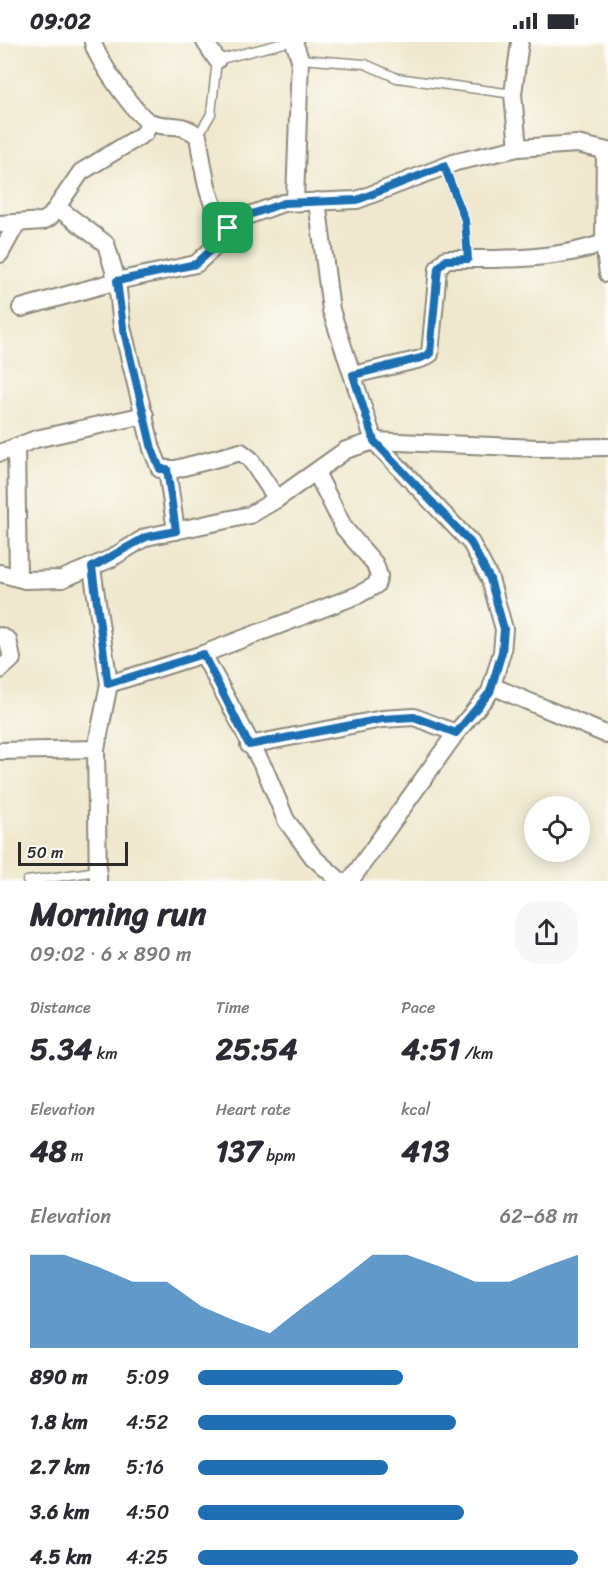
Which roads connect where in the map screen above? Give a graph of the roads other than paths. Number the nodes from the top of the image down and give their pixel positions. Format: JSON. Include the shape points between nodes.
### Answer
{"nodes":[{"id":1,"x":93,"y":42,"type":"edge"},
{"id":2,"x":205,"y":42,"type":"edge"},
{"id":3,"x":288,"y":42,"type":"edge"},
{"id":4,"x":294,"y":42,"type":"edge"},
{"id":5,"x":520,"y":42,"type":"edge"},
{"id":6,"x":300,"y":59,"type":"junction"},
{"id":7,"x":217,"y":60,"type":"junction"},
{"id":8,"x":513,"y":94,"type":"junction"},
{"id":9,"x":149,"y":122,"type":"junction"},
{"id":10,"x":198,"y":136,"type":"junction"},
{"id":11,"x":518,"y":148,"type":"junction"},
{"id":12,"x":607,"y":151,"type":"edge"},
{"id":13,"x":444,"y":166,"type":"junction"},
{"id":14,"x":295,"y":201,"type":"junction"},
{"id":15,"x":317,"y":201,"type":"junction"},
{"id":16,"x":58,"y":208,"type":"junction"},
{"id":17,"x":17,"y":223,"type":"junction"},
{"id":18,"x":0,"y":224,"type":"edge"},
{"id":19,"x":228,"y":228,"type":"junction"},
{"id":20,"x":604,"y":243,"type":"junction"},
{"id":21,"x":0,"y":254,"type":"edge"},
{"id":22,"x":468,"y":259,"type":"junction"},
{"id":23,"x":608,"y":274,"type":"edge"},
{"id":24,"x":117,"y":281,"type":"junction"},
{"id":25,"x":21,"y":308,"type":"dead end"},
{"id":26,"x":353,"y":375,"type":"junction"},
{"id":27,"x":145,"y":415,"type":"junction"},
{"id":28,"x":374,"y":441,"type":"junction"},
{"id":29,"x":16,"y":447,"type":"junction"},
{"id":30,"x":608,"y":447,"type":"edge"},
{"id":31,"x":0,"y":453,"type":"edge"},
{"id":32,"x":167,"y":469,"type":"junction"},
{"id":33,"x":316,"y":472,"type":"junction"},
{"id":34,"x":277,"y":499,"type":"junction"},
{"id":35,"x":176,"y":531,"type":"junction"},
{"id":36,"x":92,"y":567,"type":"junction"},
{"id":37,"x":0,"y":573,"type":"edge"},
{"id":38,"x":18,"y":578,"type":"junction"},
{"id":39,"x":0,"y":636,"type":"edge"},
{"id":40,"x":203,"y":654,"type":"junction"},
{"id":41,"x":0,"y":670,"type":"edge"},
{"id":42,"x":108,"y":684,"type":"junction"},
{"id":43,"x":492,"y":686,"type":"junction"},
{"id":44,"x":456,"y":733,"type":"junction"},
{"id":45,"x":608,"y":735,"type":"edge"},
{"id":46,"x":249,"y":745,"type":"junction"},
{"id":47,"x":96,"y":749,"type":"junction"},
{"id":48,"x":0,"y":751,"type":"edge"},
{"id":49,"x":98,"y":876,"type":"edge"},
{"id":50,"x":27,"y":881,"type":"edge"},
{"id":51,"x":340,"y":881,"type":"edge"},
{"id":52,"x":350,"y":881,"type":"edge"}],
"edges":[{"from":1,"to":9,"type":"street","via":[[135,109]]},
{"from":2,"to":7,"type":"street"},
{"from":3,"to":7,"type":"lane"},
{"from":4,"to":6,"type":"street"},
{"from":5,"to":8,"type":"street"},
{"from":6,"to":8,"type":"lane","via":[[365,64],[397,78]]},
{"from":6,"to":14,"type":"street"},
{"from":7,"to":10,"type":"lane","via":[[211,114]]},
{"from":8,"to":11,"type":"street"},
{"from":9,"to":10,"type":"street","via":[[187,127]]},
{"from":9,"to":16,"type":"street","via":[[146,133],[81,172]]},
{"from":10,"to":19,"type":"street","via":[[208,196]]},
{"from":11,"to":12,"type":"street","via":[[577,144]]},
{"from":11,"to":13,"type":"street"},
{"from":12,"to":20,"type":"street"},
{"from":13,"to":15,"type":"street","via":[[357,200]]},
{"from":13,"to":22,"type":"lane","via":[[465,220]]},
{"from":14,"to":15,"type":"street"},
{"from":14,"to":19,"type":"street","via":[[232,221]]},
{"from":15,"to":26,"type":"street","via":[[332,310]]},
{"from":16,"to":17,"type":"street","via":[[43,221]]},
{"from":16,"to":24,"type":"street","via":[[106,244]]},
{"from":17,"to":18,"type":"street"},
{"from":17,"to":21,"type":"street"},
{"from":19,"to":24,"type":"street","via":[[218,244],[196,264]]},
{"from":20,"to":22,"type":"street","via":[[577,253]]},
{"from":20,"to":23,"type":"street"},
{"from":22,"to":26,"type":"street","via":[[446,260],[438,268],[430,354]]},
{"from":24,"to":25,"type":"street"},
{"from":24,"to":27,"type":"street","via":[[123,327]]},
{"from":26,"to":28,"type":"street"},
{"from":27,"to":29,"type":"street"},
{"from":27,"to":32,"type":"street","via":[[156,461],[160,469]]},
{"from":28,"to":30,"type":"street"},
{"from":28,"to":33,"type":"street","via":[[346,450]]},
{"from":28,"to":43,"type":"street","via":[[471,543],[490,579],[504,629]]},
{"from":29,"to":31,"type":"street"},
{"from":29,"to":38,"type":"street"},
{"from":32,"to":34,"type":"street","via":[[241,452]]},
{"from":32,"to":35,"type":"street"},
{"from":33,"to":34,"type":"street"},
{"from":33,"to":40,"type":"street","via":[[344,528],[375,564],[379,576],[376,585]]},
{"from":34,"to":35,"type":"street","via":[[250,514]]},
{"from":35,"to":36,"type":"street","via":[[146,537]]},
{"from":36,"to":38,"type":"street","via":[[62,579]]},
{"from":36,"to":42,"type":"street"},
{"from":37,"to":38,"type":"street"},
{"from":39,"to":41,"type":"street","via":[[8,640],[12,659]]},
{"from":40,"to":42,"type":"street"},
{"from":40,"to":46,"type":"street"},
{"from":42,"to":47,"type":"street"},
{"from":43,"to":44,"type":"street"},
{"from":43,"to":45,"type":"street"},
{"from":44,"to":46,"type":"street","via":[[414,717],[382,719]]},
{"from":44,"to":52,"type":"street"},
{"from":46,"to":51,"type":"street","via":[[266,772],[286,820],[313,857]]},
{"from":47,"to":48,"type":"street"},
{"from":47,"to":49,"type":"street"},
{"from":49,"to":50,"type":"lane"}]}
